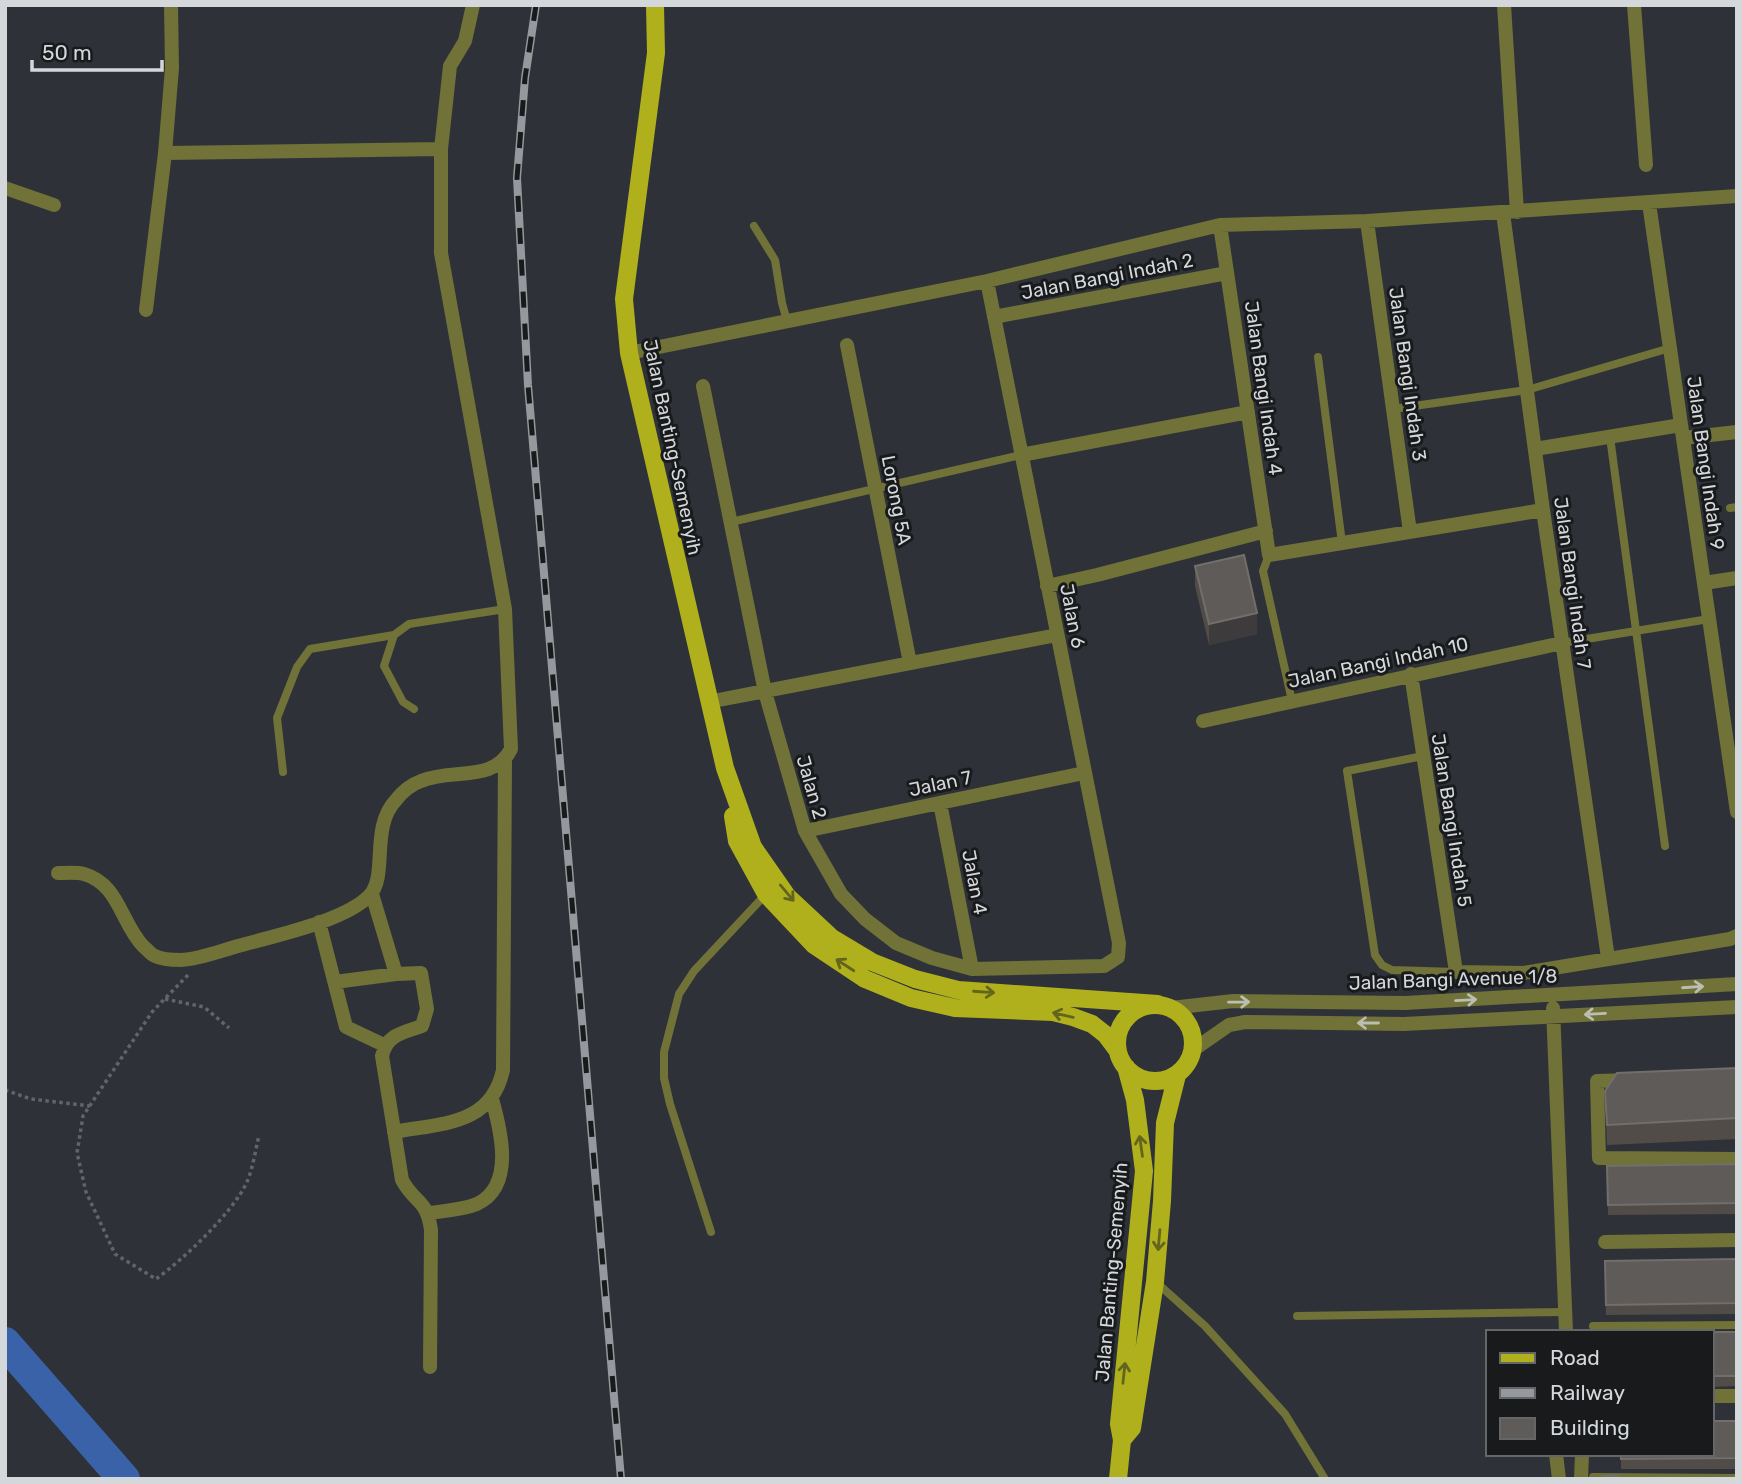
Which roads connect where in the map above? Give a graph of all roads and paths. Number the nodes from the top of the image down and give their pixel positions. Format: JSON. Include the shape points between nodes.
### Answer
{"nodes":[{"id":1,"x":172,"y":5,"type":"edge"},
{"id":2,"x":473,"y":5,"type":"edge"},
{"id":3,"x":655,"y":5,"type":"edge"},
{"id":4,"x":1504,"y":5,"type":"edge"},
{"id":5,"x":1634,"y":5,"type":"edge"},
{"id":6,"x":441,"y":149,"type":"junction"},
{"id":7,"x":165,"y":153,"type":"junction"},
{"id":8,"x":1646,"y":165,"type":"dead end"},
{"id":9,"x":5,"y":188,"type":"edge"},
{"id":10,"x":1737,"y":196,"type":"edge"},
{"id":11,"x":1649,"y":203,"type":"junction"},
{"id":12,"x":54,"y":205,"type":"dead end"},
{"id":13,"x":1510,"y":212,"type":"junction"},
{"id":14,"x":1367,"y":221,"type":"junction"},
{"id":15,"x":1220,"y":225,"type":"junction"},
{"id":16,"x":754,"y":226,"type":"dead end"},
{"id":17,"x":1227,"y":273,"type":"junction"},
{"id":18,"x":987,"y":281,"type":"junction"},
{"id":19,"x":146,"y":310,"type":"dead end"},
{"id":20,"x":994,"y":317,"type":"junction"},
{"id":21,"x":787,"y":321,"type":"junction"},
{"id":22,"x":847,"y":345,"type":"dead end"},
{"id":23,"x":1670,"y":348,"type":"junction"},
{"id":24,"x":629,"y":353,"type":"junction"},
{"id":25,"x":1318,"y":357,"type":"dead end"},
{"id":26,"x":703,"y":386,"type":"dead end"},
{"id":27,"x":1527,"y":390,"type":"junction"},
{"id":28,"x":1393,"y":409,"type":"junction"},
{"id":29,"x":1248,"y":412,"type":"junction"},
{"id":30,"x":1682,"y":432,"type":"junction"},
{"id":31,"x":1737,"y":432,"type":"edge"},
{"id":32,"x":1610,"y":437,"type":"junction"},
{"id":33,"x":1535,"y":449,"type":"junction"},
{"id":34,"x":1021,"y":455,"type":"junction"},
{"id":35,"x":875,"y":489,"type":"junction"},
{"id":36,"x":1543,"y":510,"type":"junction"},
{"id":37,"x":731,"y":522,"type":"junction"},
{"id":38,"x":1266,"y":531,"type":"junction"},
{"id":39,"x":1410,"y":532,"type":"junction"},
{"id":40,"x":1342,"y":543,"type":"junction"},
{"id":41,"x":1269,"y":555,"type":"junction"},
{"id":42,"x":1737,"y":578,"type":"edge"},
{"id":43,"x":1704,"y":583,"type":"junction"},
{"id":44,"x":1048,"y":586,"type":"junction"},
{"id":45,"x":506,"y":609,"type":"junction"},
{"id":46,"x":1709,"y":619,"type":"junction"},
{"id":47,"x":1636,"y":631,"type":"junction"},
{"id":48,"x":394,"y":635,"type":"junction"},
{"id":49,"x":1057,"y":635,"type":"junction"},
{"id":50,"x":1562,"y":643,"type":"junction"},
{"id":51,"x":909,"y":663,"type":"junction"},
{"id":52,"x":1411,"y":674,"type":"junction"},
{"id":53,"x":765,"y":692,"type":"junction"},
{"id":54,"x":1292,"y":701,"type":"junction"},
{"id":55,"x":708,"y":702,"type":"junction"},
{"id":56,"x":414,"y":709,"type":"dead end"},
{"id":57,"x":1203,"y":721,"type":"dead end"},
{"id":58,"x":1731,"y":727,"type":"edge"},
{"id":59,"x":1423,"y":756,"type":"junction"},
{"id":60,"x":505,"y":761,"type":"junction"},
{"id":61,"x":725,"y":768,"type":"junction"},
{"id":62,"x":283,"y":772,"type":"dead end"},
{"id":63,"x":1084,"y":773,"type":"junction"},
{"id":64,"x":940,"y":803,"type":"junction"},
{"id":65,"x":1737,"y":812,"type":"edge"},
{"id":66,"x":805,"y":831,"type":"junction"},
{"id":67,"x":1665,"y":846,"type":"dead end"},
{"id":68,"x":58,"y":873,"type":"dead end"},
{"id":69,"x":372,"y":894,"type":"junction"},
{"id":70,"x":766,"y":894,"type":"junction"},
{"id":71,"x":319,"y":922,"type":"junction"},
{"id":72,"x":1737,"y":936,"type":"edge"},
{"id":73,"x":206,"y":955,"type":"junction"},
{"id":74,"x":1118,"y":957,"type":"joint"},
{"id":75,"x":1608,"y":958,"type":"junction"},
{"id":76,"x":972,"y":969,"type":"junction"},
{"id":77,"x":1456,"y":972,"type":"junction"},
{"id":78,"x":396,"y":974,"type":"junction"},
{"id":79,"x":335,"y":982,"type":"junction"},
{"id":80,"x":1737,"y":984,"type":"edge"},
{"id":81,"x":1553,"y":996,"type":"junction"},
{"id":82,"x":165,"y":999,"type":"junction"},
{"id":83,"x":1164,"y":1006,"type":"junction"},
{"id":84,"x":1737,"y":1007,"type":"edge"},
{"id":85,"x":1553,"y":1016,"type":"junction"},
{"id":86,"x":229,"y":1028,"type":"dead end"},
{"id":87,"x":384,"y":1045,"type":"junction"},
{"id":88,"x":1194,"y":1050,"type":"junction"},
{"id":89,"x":1122,"y":1059,"type":"junction"},
{"id":90,"x":1177,"y":1075,"type":"junction"},
{"id":91,"x":1639,"y":1080,"type":"edge"},
{"id":92,"x":5,"y":1090,"type":"edge"},
{"id":93,"x":492,"y":1100,"type":"junction"},
{"id":94,"x":90,"y":1106,"type":"junction"},
{"id":95,"x":394,"y":1132,"type":"junction"},
{"id":96,"x":259,"y":1136,"type":"dead end"},
{"id":97,"x":1737,"y":1159,"type":"edge"},
{"id":98,"x":429,"y":1213,"type":"junction"},
{"id":99,"x":712,"y":1232,"type":"dead end"},
{"id":100,"x":1737,"y":1240,"type":"edge"},
{"id":101,"x":1605,"y":1242,"type":"dead end"},
{"id":102,"x":1155,"y":1282,"type":"junction"},
{"id":103,"x":1565,"y":1312,"type":"junction"},
{"id":104,"x":1297,"y":1316,"type":"dead end"},
{"id":105,"x":1737,"y":1325,"type":"edge"},
{"id":106,"x":1593,"y":1326,"type":"dead end"},
{"id":107,"x":1566,"y":1330,"type":"edge"},
{"id":108,"x":430,"y":1367,"type":"dead end"},
{"id":109,"x":1714,"y":1396,"type":"edge"},
{"id":110,"x":1737,"y":1396,"type":"edge"},
{"id":111,"x":1122,"y":1440,"type":"junction"},
{"id":112,"x":1556,"y":1456,"type":"edge"},
{"id":113,"x":1582,"y":1456,"type":"edge"},
{"id":114,"x":1587,"y":1478,"type":"edge"},
{"id":115,"x":1737,"y":1478,"type":"edge"},
{"id":116,"x":1118,"y":1479,"type":"edge"},
{"id":117,"x":1325,"y":1479,"type":"edge"},
{"id":118,"x":1559,"y":1479,"type":"edge"}],
"edges":[{"from":1,"to":7,"type":"street"},
{"from":2,"to":6,"type":"street","via":[[465,41],[450,66]]},
{"from":3,"to":24,"type":"main road","name":"Jalan Banting-Semenyih","via":[[656,53],[624,299]]},
{"from":4,"to":13,"type":"street","name":"Jalan Bangi Indah 7"},
{"from":5,"to":8,"type":"street"},
{"from":6,"to":7,"type":"street"},
{"from":6,"to":45,"type":"street","via":[[441,253]]},
{"from":7,"to":19,"type":"street"},
{"from":9,"to":12,"type":"street"},
{"from":10,"to":11,"type":"street"},
{"from":11,"to":13,"type":"street"},
{"from":11,"to":23,"type":"street","name":"Jalan Bangi Indah 9"},
{"from":13,"to":14,"type":"street"},
{"from":13,"to":27,"type":"street","name":"Jalan Bangi Indah 7"},
{"from":14,"to":15,"type":"street"},
{"from":14,"to":28,"type":"street","name":"Jalan Bangi Indah 3"},
{"from":15,"to":17,"type":"street","name":"Jalan Bangi Indah 4"},
{"from":15,"to":18,"type":"street"},
{"from":16,"to":21,"type":"lane","via":[[775,260]]},
{"from":17,"to":20,"type":"street","name":"Jalan Bangi Indah 2"},
{"from":17,"to":29,"type":"street","name":"Jalan Bangi Indah 4"},
{"from":18,"to":20,"type":"street","name":"Jalan 6"},
{"from":18,"to":21,"type":"street"},
{"from":20,"to":34,"type":"street","name":"Jalan 6"},
{"from":21,"to":24,"type":"street"},
{"from":22,"to":35,"type":"street","name":"Lorong 5A"},
{"from":23,"to":27,"type":"lane"},
{"from":23,"to":30,"type":"street","name":"Jalan Bangi Indah 9"},
{"from":24,"to":55,"type":"main road","name":"Jalan Banting-Semenyih"},
{"from":25,"to":40,"type":"lane"},
{"from":26,"to":37,"type":"street","name":"Jalan 2"},
{"from":27,"to":28,"type":"lane"},
{"from":27,"to":33,"type":"street","name":"Jalan Bangi Indah 7"},
{"from":28,"to":39,"type":"street","name":"Jalan Bangi Indah 3"},
{"from":29,"to":34,"type":"street"},
{"from":29,"to":38,"type":"street","name":"Jalan Bangi Indah 4"},
{"from":30,"to":31,"type":"street"},
{"from":30,"to":32,"type":"street"},
{"from":30,"to":43,"type":"street","name":"Jalan Bangi Indah 9"},
{"from":32,"to":33,"type":"street"},
{"from":32,"to":47,"type":"lane"},
{"from":33,"to":36,"type":"street","name":"Jalan Bangi Indah 7"},
{"from":34,"to":35,"type":"lane"},
{"from":34,"to":44,"type":"street","name":"Jalan 6"},
{"from":35,"to":37,"type":"lane"},
{"from":35,"to":51,"type":"street","name":"Lorong 5A"},
{"from":36,"to":39,"type":"street"},
{"from":36,"to":50,"type":"street","name":"Jalan Bangi Indah 7"},
{"from":37,"to":53,"type":"street","name":"Jalan 2"},
{"from":38,"to":41,"type":"street","name":"Jalan Bangi Indah 4"},
{"from":38,"to":44,"type":"street"},
{"from":39,"to":40,"type":"street"},
{"from":40,"to":41,"type":"street"},
{"from":41,"to":54,"type":"lane","via":[[1263,571]]},
{"from":42,"to":43,"type":"street"},
{"from":43,"to":46,"type":"street","name":"Jalan Bangi Indah 9"},
{"from":44,"to":49,"type":"street","name":"Jalan 6"},
{"from":45,"to":48,"type":"lane","via":[[408,624]]},
{"from":45,"to":60,"type":"street","via":[[511,748]]},
{"from":46,"to":47,"type":"lane"},
{"from":46,"to":58,"type":"street","name":"Jalan Bangi Indah 9"},
{"from":47,"to":50,"type":"lane"},
{"from":47,"to":67,"type":"lane"},
{"from":48,"to":56,"type":"lane","via":[[384,666],[403,702]]},
{"from":48,"to":62,"type":"lane","via":[[310,649],[297,667],[277,718]]},
{"from":49,"to":51,"type":"street"},
{"from":49,"to":63,"type":"street","name":"Jalan 6"},
{"from":50,"to":52,"type":"street","name":"Jalan Bangi Indah 10"},
{"from":50,"to":75,"type":"street","name":"Jalan Bangi Indah 7"},
{"from":51,"to":53,"type":"street"},
{"from":52,"to":54,"type":"street","name":"Jalan Bangi Indah 10"},
{"from":52,"to":59,"type":"street","name":"Jalan Bangi Indah 5"},
{"from":53,"to":55,"type":"street"},
{"from":53,"to":66,"type":"street","name":"Jalan 2"},
{"from":54,"to":57,"type":"street","name":"Jalan Bangi Indah 10"},
{"from":55,"to":61,"type":"main road","name":"Jalan Banting-Semenyih"},
{"from":58,"to":65,"type":"street","name":"Jalan Bangi Indah 9"},
{"from":59,"to":77,"type":"street","name":"Jalan Bangi Indah 5"},
{"from":59,"to":77,"type":"lane","via":[[1348,772],[1375,955],[1392,970]]},
{"from":60,"to":69,"type":"street","via":[[492,769],[423,780],[389,806],[381,827]]},
{"from":60,"to":93,"type":"street","via":[[503,1070]]},
{"from":61,"to":70,"type":"main road","name":"Jalan Banting-Semenyih","via":[[737,841]]},
{"from":61,"to":83,"type":"main road","name":"Jalan Banting-Semenyih","one_way":true,"via":[[753,847],[787,896],[832,938],[872,962],[958,990]]},
{"from":63,"to":64,"type":"street","name":"Jalan 7"},
{"from":63,"to":74,"type":"street","name":"Jalan 6","via":[[1119,943]]},
{"from":64,"to":66,"type":"street","name":"Jalan 7"},
{"from":64,"to":76,"type":"street","name":"Jalan 4"},
{"from":66,"to":76,"type":"street","name":"Jalan 2","via":[[841,894],[865,919],[896,943]]},
{"from":68,"to":73,"type":"street","via":[[84,874],[106,886],[134,936],[153,956],[180,960]]},
{"from":69,"to":71,"type":"street","via":[[352,909]]},
{"from":69,"to":78,"type":"street"},
{"from":89,"to":70,"type":"main road","name":"Jalan Banting-Semenyih","one_way":true,"via":[[1106,1035],[1073,1017],[955,1008],[911,998],[865,979],[814,945]]},
{"from":70,"to":99,"type":"lane","via":[[679,993],[664,1052],[670,1104]]},
{"from":71,"to":73,"type":"street"},
{"from":71,"to":79,"type":"street"},
{"from":72,"to":75,"type":"street"},
{"from":73,"to":82,"type":"path"},
{"from":74,"to":76,"type":"street","name":"Jalan 2","via":[[1104,965]]},
{"from":75,"to":77,"type":"street","via":[[1523,972]]},
{"from":78,"to":79,"type":"street"},
{"from":78,"to":87,"type":"street","via":[[421,973],[427,1009],[422,1026]]},
{"from":79,"to":87,"type":"street","via":[[346,1027]]},
{"from":81,"to":80,"type":"street","name":"Jalan Bangi Avenue 1/8","one_way":true},
{"from":83,"to":81,"type":"street","name":"Jalan Bangi Avenue 1/8","one_way":true},
{"from":81,"to":85,"type":"street"},
{"from":82,"to":86,"type":"path","via":[[204,1007]]},
{"from":82,"to":94,"type":"path"},
{"from":83,"to":88,"type":"main road","via":[[1190,1025]]},
{"from":83,"to":89,"type":"main road","via":[[1140,1007],[1126,1018],[1118,1033]]},
{"from":84,"to":85,"type":"street","one_way":true},
{"from":85,"to":88,"type":"street","one_way":true,"via":[[1405,1024],[1245,1022],[1223,1028]]},
{"from":85,"to":103,"type":"street"},
{"from":87,"to":95,"type":"street"},
{"from":88,"to":90,"type":"main road"},
{"from":89,"to":90,"type":"main road","via":[[1136,1076],[1150,1081]]},
{"from":111,"to":89,"type":"main road","name":"Jalan Banting-Semenyih","one_way":true,"via":[[1119,1424],[1144,1171],[1135,1100]]},
{"from":90,"to":102,"type":"main road","name":"Jalan Banting-Semenyih","one_way":true,"via":[[1165,1123]]},
{"from":91,"to":97,"type":"street","via":[[1597,1081],[1599,1158]]},
{"from":92,"to":94,"type":"path","via":[[31,1099]]},
{"from":93,"to":95,"type":"street","via":[[461,1119]]},
{"from":93,"to":98,"type":"street","via":[[502,1142],[497,1185],[490,1195],[467,1208]]},
{"from":94,"to":96,"type":"path","via":[[83,1116],[77,1153],[86,1192],[115,1254],[156,1279],[231,1205],[246,1184]]},
{"from":95,"to":98,"type":"street","via":[[402,1180]]},
{"from":98,"to":108,"type":"street"},
{"from":100,"to":101,"type":"street"},
{"from":102,"to":111,"type":"main road","name":"Jalan Banting-Semenyih","via":[[1132,1428]]},
{"from":102,"to":117,"type":"lane","via":[[1205,1326],[1285,1414]]},
{"from":103,"to":104,"type":"lane"},
{"from":103,"to":107,"type":"street"},
{"from":105,"to":106,"type":"lane"},
{"from":109,"to":110,"type":"street"},
{"from":111,"to":116,"type":"main road","name":"Jalan Banting-Semenyih"},
{"from":112,"to":118,"type":"street"},
{"from":113,"to":114,"type":"street"},
{"from":114,"to":115,"type":"lane"}]}
